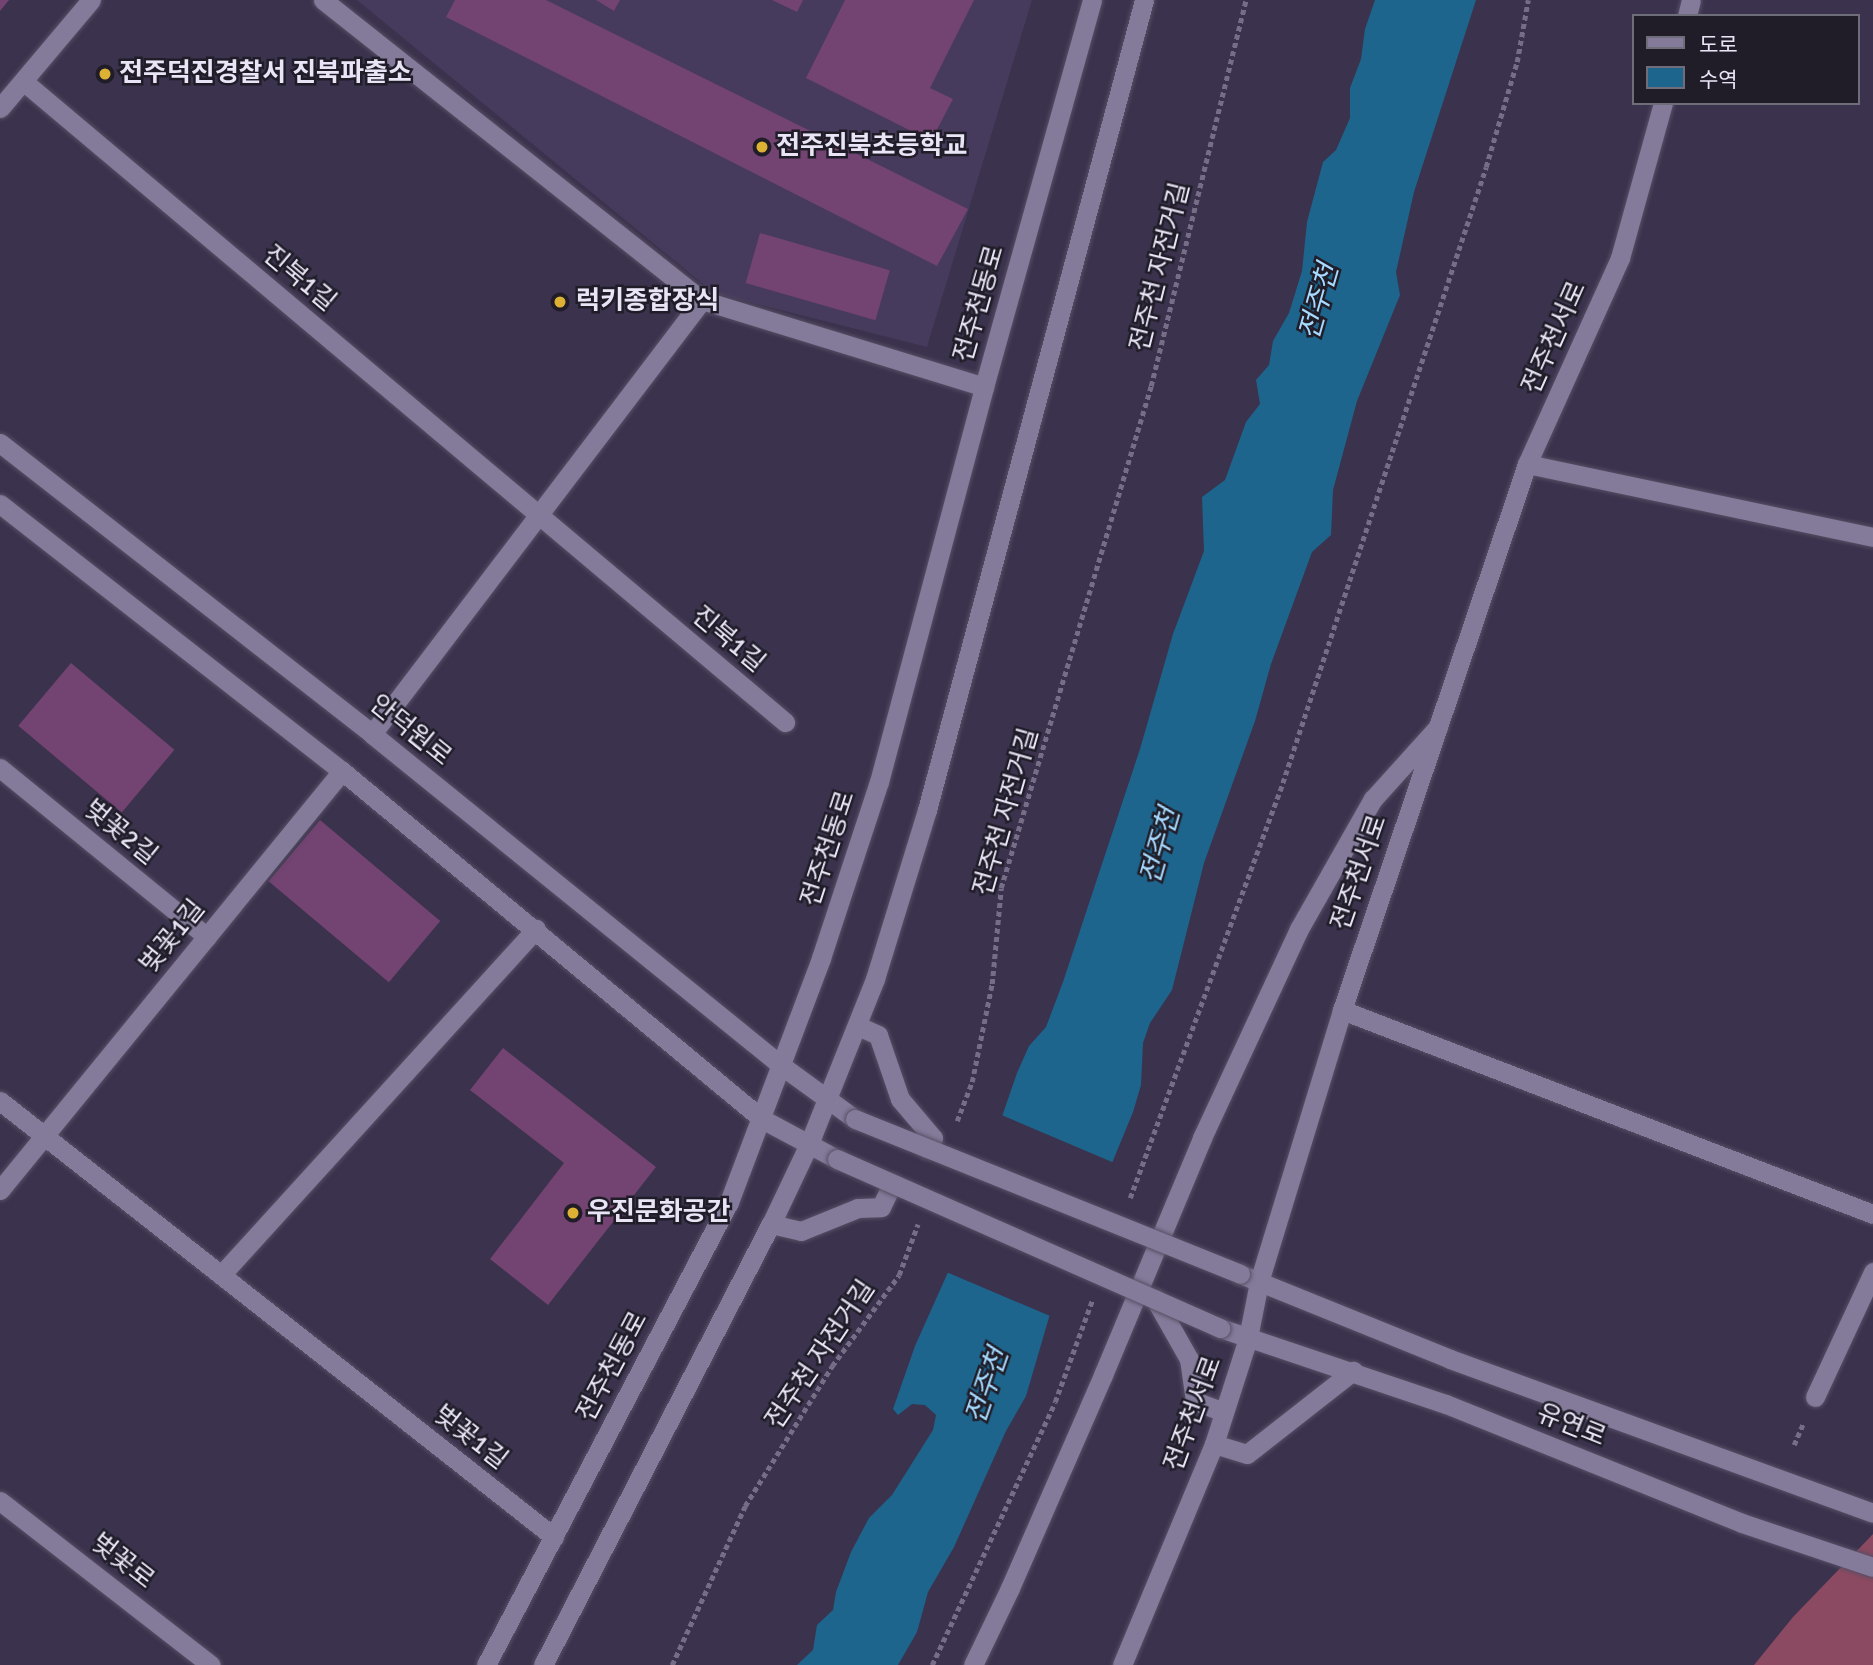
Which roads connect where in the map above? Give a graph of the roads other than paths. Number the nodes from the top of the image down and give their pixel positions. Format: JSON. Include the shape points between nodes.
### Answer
{"nodes":[{"id":1,"x":91,"y":0,"type":"edge"},
{"id":2,"x":323,"y":0,"type":"edge"},
{"id":3,"x":1092,"y":0,"type":"edge"},
{"id":4,"x":1144,"y":0,"type":"edge"},
{"id":5,"x":23,"y":81,"type":"junction"},
{"id":6,"x":1662,"y":105,"type":"edge"},
{"id":7,"x":0,"y":108,"type":"edge"},
{"id":8,"x":702,"y":300,"type":"junction"},
{"id":9,"x":984,"y":387,"type":"junction"},
{"id":10,"x":0,"y":443,"type":"edge"},
{"id":11,"x":1527,"y":464,"type":"junction"},
{"id":12,"x":0,"y":505,"type":"edge"},
{"id":13,"x":540,"y":517,"type":"junction"},
{"id":14,"x":1873,"y":537,"type":"edge"},
{"id":15,"x":785,"y":722,"type":"dead end"},
{"id":16,"x":1438,"y":727,"type":"junction"},
{"id":17,"x":372,"y":734,"type":"junction"},
{"id":18,"x":0,"y":768,"type":"edge"},
{"id":19,"x":342,"y":771,"type":"junction"},
{"id":20,"x":536,"y":929,"type":"junction"},
{"id":21,"x":207,"y":937,"type":"junction"},
{"id":22,"x":1342,"y":1010,"type":"junction"},
{"id":23,"x":858,"y":1026,"type":"junction"},
{"id":24,"x":782,"y":1066,"type":"junction"},
{"id":25,"x":827,"y":1100,"type":"junction"},
{"id":26,"x":0,"y":1101,"type":"edge"},
{"id":27,"x":762,"y":1119,"type":"junction"},
{"id":28,"x":44,"y":1136,"type":"junction"},
{"id":29,"x":809,"y":1144,"type":"junction"},
{"id":30,"x":927,"y":1148,"type":"junction"},
{"id":31,"x":892,"y":1184,"type":"junction"},
{"id":32,"x":0,"y":1190,"type":"edge"},
{"id":33,"x":1873,"y":1214,"type":"edge"},
{"id":34,"x":772,"y":1224,"type":"junction"},
{"id":35,"x":1873,"y":1272,"type":"edge"},
{"id":36,"x":221,"y":1275,"type":"junction"},
{"id":37,"x":1259,"y":1282,"type":"junction"},
{"id":38,"x":1155,"y":1299,"type":"junction"},
{"id":39,"x":1248,"y":1338,"type":"junction"},
{"id":40,"x":1353,"y":1371,"type":"junction"},
{"id":41,"x":1815,"y":1397,"type":"dead end"},
{"id":42,"x":1224,"y":1412,"type":"junction"},
{"id":43,"x":1214,"y":1444,"type":"junction"},
{"id":44,"x":0,"y":1501,"type":"edge"},
{"id":45,"x":1873,"y":1513,"type":"edge"},
{"id":46,"x":554,"y":1537,"type":"junction"},
{"id":47,"x":1873,"y":1567,"type":"edge"},
{"id":48,"x":211,"y":1665,"type":"edge"},
{"id":49,"x":486,"y":1665,"type":"edge"},
{"id":50,"x":543,"y":1665,"type":"edge"},
{"id":51,"x":973,"y":1665,"type":"edge"},
{"id":52,"x":1122,"y":1665,"type":"edge"}],
"edges":[{"from":1,"to":5,"type":"street"},
{"from":2,"to":8,"type":"street"},
{"from":3,"to":9,"type":"street","name":"전주천동로"},
{"from":4,"to":23,"type":"street","via":[[927,810]]},
{"from":5,"to":7,"type":"street"},
{"from":5,"to":13,"type":"street","name":"진북1길"},
{"from":6,"to":11,"type":"street","name":"전주천서로","via":[[1620,257]]},
{"from":8,"to":9,"type":"street"},
{"from":8,"to":13,"type":"street"},
{"from":9,"to":24,"type":"street","name":"전주천동로","via":[[879,782]]},
{"from":10,"to":17,"type":"street","name":"안덕원로"},
{"from":11,"to":14,"type":"street"},
{"from":11,"to":16,"type":"street","name":"전주천서로"},
{"from":12,"to":19,"type":"street"},
{"from":13,"to":15,"type":"street","name":"진북1길"},
{"from":13,"to":17,"type":"street"},
{"from":16,"to":22,"type":"street","name":"전주천서로"},
{"from":16,"to":51,"type":"street","via":[[1373,799],[1299,929],[1202,1138],[1103,1376]]},
{"from":17,"to":24,"type":"street","name":"안덕원로"},
{"from":18,"to":21,"type":"street","name":"벚꽃2길"},
{"from":19,"to":20,"type":"street"},
{"from":19,"to":21,"type":"street","name":"벚꽃1길"},
{"from":20,"to":27,"type":"street"},
{"from":20,"to":36,"type":"street"},
{"from":21,"to":28,"type":"street","name":"벚꽃1길"},
{"from":22,"to":33,"type":"street"},
{"from":22,"to":37,"type":"street","name":"전주천서로"},
{"from":23,"to":25,"type":"street"},
{"from":23,"to":30,"type":"street","via":[[878,1035],[900,1099],[933,1138]]},
{"from":24,"to":25,"type":"street","name":"안덕원로"},
{"from":24,"to":27,"type":"street","name":"전주천동로"},
{"from":25,"to":29,"type":"street"},
{"from":25,"to":30,"type":"street","name":"안덕원로","bridge":true,"via":[[855,1119]]},
{"from":26,"to":28,"type":"street"},
{"from":27,"to":29,"type":"street","name":"유연로"},
{"from":27,"to":46,"type":"street","name":"전주천동로","via":[[729,1202]]},
{"from":28,"to":32,"type":"street","name":"벚꽃1길"},
{"from":28,"to":36,"type":"street","name":"벚꽃1길"},
{"from":29,"to":31,"type":"street","name":"유연로","bridge":true},
{"from":29,"to":34,"type":"street"},
{"from":30,"to":37,"type":"street","name":"유연로","bridge":true},
{"from":31,"to":34,"type":"street","via":[[881,1208],[858,1208],[801,1231]]},
{"from":31,"to":38,"type":"street","name":"유연로","bridge":true},
{"from":34,"to":50,"type":"street"},
{"from":35,"to":41,"type":"street"},
{"from":36,"to":46,"type":"street","name":"벚꽃1길"},
{"from":37,"to":39,"type":"street","name":"전주천서로"},
{"from":37,"to":45,"type":"street","name":"유연로","via":[[1450,1359]]},
{"from":38,"to":39,"type":"street","name":"유연로","bridge":true},
{"from":38,"to":42,"type":"street","via":[[1189,1359],[1195,1401]]},
{"from":39,"to":40,"type":"street","name":"유연로"},
{"from":39,"to":42,"type":"street","name":"전주천서로"},
{"from":40,"to":43,"type":"street","via":[[1247,1454]]},
{"from":40,"to":47,"type":"street","name":"유연로","via":[[1742,1523]]},
{"from":42,"to":43,"type":"street","name":"전주천서로"},
{"from":43,"to":52,"type":"street","name":"전주천서로"},
{"from":44,"to":48,"type":"street","name":"벚꽃로"},
{"from":46,"to":49,"type":"street","name":"전주천동로"}]}
